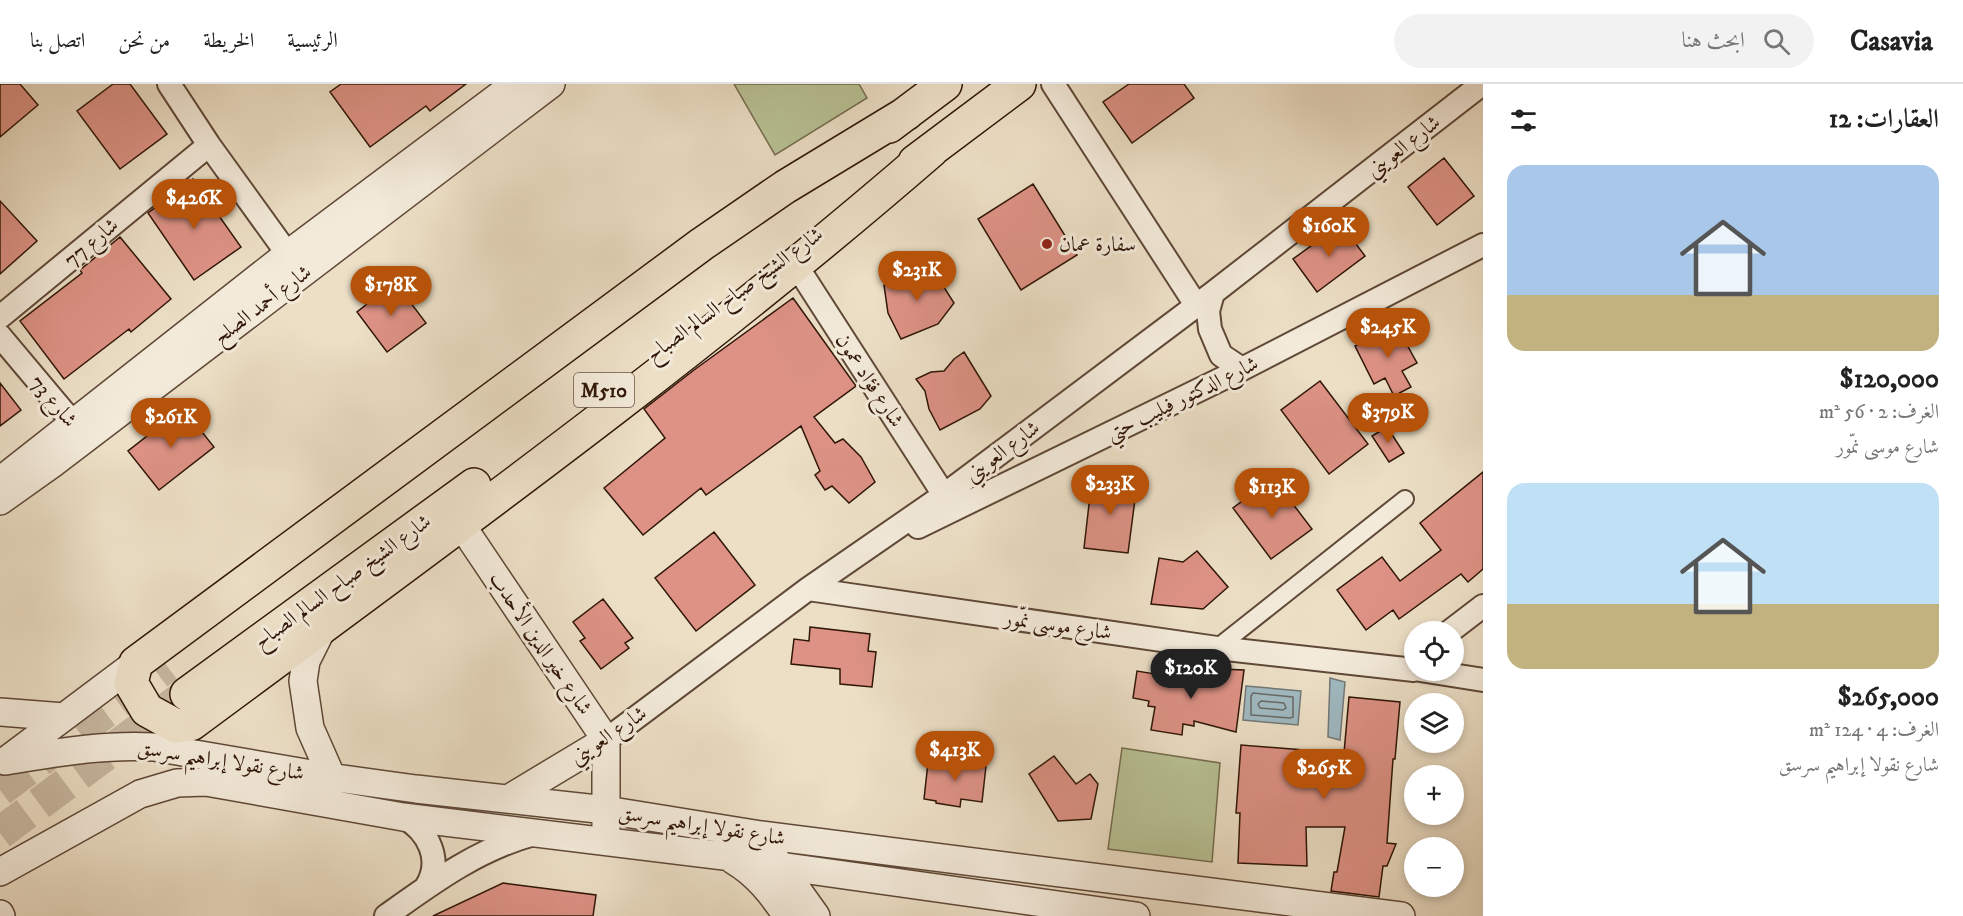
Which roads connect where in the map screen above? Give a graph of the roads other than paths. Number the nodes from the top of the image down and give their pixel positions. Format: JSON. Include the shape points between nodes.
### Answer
{"nodes":[{"id":1,"x":169,"y":84,"type":"edge"},
{"id":2,"x":514,"y":84,"type":"edge"},
{"id":3,"x":551,"y":84,"type":"edge"},
{"id":4,"x":945,"y":84,"type":"edge"},
{"id":5,"x":1020,"y":84,"type":"edge"},
{"id":6,"x":1053,"y":84,"type":"edge"},
{"id":7,"x":1482,"y":84,"type":"edge"},
{"id":8,"x":209,"y":145,"type":"junction"},
{"id":9,"x":932,"y":150,"type":"junction"},
{"id":10,"x":1483,"y":245,"type":"edge"},
{"id":11,"x":294,"y":264,"type":"junction"},
{"id":12,"x":796,"y":265,"type":"junction"},
{"id":13,"x":1204,"y":299,"type":"junction"},
{"id":14,"x":0,"y":317,"type":"edge"},
{"id":15,"x":0,"y":336,"type":"edge"},
{"id":16,"x":1242,"y":369,"type":"junction"},
{"id":17,"x":79,"y":430,"type":"junction"},
{"id":18,"x":0,"y":481,"type":"edge"},
{"id":19,"x":944,"y":495,"type":"junction"},
{"id":20,"x":1405,"y":499,"type":"dead end"},
{"id":21,"x":0,"y":501,"type":"edge"},
{"id":22,"x":460,"y":523,"type":"junction"},
{"id":23,"x":845,"y":562,"type":"junction"},
{"id":24,"x":808,"y":589,"type":"junction"},
{"id":25,"x":1483,"y":606,"type":"edge"},
{"id":26,"x":1463,"y":621,"type":"edge"},
{"id":27,"x":323,"y":626,"type":"junction"},
{"id":28,"x":1217,"y":648,"type":"junction"},
{"id":29,"x":152,"y":665,"type":"junction"},
{"id":30,"x":1404,"y":665,"type":"edge"},
{"id":31,"x":1464,"y":676,"type":"edge"},
{"id":32,"x":1483,"y":680,"type":"edge"},
{"id":33,"x":187,"y":694,"type":"tunnel mouth"},
{"id":34,"x":0,"y":712,"type":"edge"},
{"id":35,"x":64,"y":717,"type":"junction"},
{"id":36,"x":606,"y":740,"type":"junction"},
{"id":37,"x":2,"y":763,"type":"edge"},
{"id":38,"x":328,"y":790,"type":"junction"},
{"id":39,"x":508,"y":799,"type":"junction"},
{"id":40,"x":606,"y":810,"type":"junction"},
{"id":41,"x":403,"y":817,"type":"junction"},
{"id":42,"x":537,"y":833,"type":"junction"},
{"id":43,"x":761,"y":835,"type":"junction"},
{"id":44,"x":606,"y":841,"type":"junction"},
{"id":45,"x":724,"y":855,"type":"junction"},
{"id":46,"x":780,"y":866,"type":"junction"},
{"id":47,"x":0,"y":872,"type":"edge"},
{"id":48,"x":426,"y":887,"type":"junction"},
{"id":49,"x":386,"y":916,"type":"edge"},
{"id":50,"x":788,"y":916,"type":"edge"},
{"id":51,"x":816,"y":916,"type":"edge"},
{"id":52,"x":1136,"y":916,"type":"edge"},
{"id":53,"x":1401,"y":916,"type":"edge"}],
"edges":[{"from":1,"to":8,"type":"street"},
{"from":2,"to":11,"type":"street","name":"شارع أحمد الصلح"},
{"from":3,"to":11,"type":"street","name":"شارع أحمد الصلح"},
{"from":4,"to":29,"type":"highway","via":[[907,113],[785,187],[702,244]]},
{"from":5,"to":9,"type":"highway","name":"شارع الشيخ صباح السالم الصباح","number":"M510"},
{"from":6,"to":13,"type":"street"},
{"from":7,"to":13,"type":"street","name":"شارع العويني"},
{"from":8,"to":11,"type":"street"},
{"from":8,"to":14,"type":"street","name":"شارع 77"},
{"from":9,"to":12,"type":"highway"},
{"from":9,"to":33,"type":"highway","name":"شارع الشيخ صباح السالم الصباح","number":"M510"},
{"from":10,"to":16,"type":"street","name":"شارع الدكتور فيليب حتي"},
{"from":11,"to":17,"type":"street","name":"شارع أحمد الصلح"},
{"from":12,"to":19,"type":"street","name":"شارع فؤاد عمون"},
{"from":12,"to":22,"type":"highway"},
{"from":13,"to":16,"type":"street","via":[[1221,355]]},
{"from":13,"to":19,"type":"street","name":"شارع العويني"},
{"from":15,"to":17,"type":"street","name":"شارع 73"},
{"from":16,"to":23,"type":"street","name":"شارع الدكتور فيليب حتي"},
{"from":17,"to":18,"type":"street","name":"شارع أحمد الصلح"},
{"from":17,"to":21,"type":"street","name":"شارع أحمد الصلح"},
{"from":19,"to":23,"type":"street","name":"شارع العويني"},
{"from":20,"to":28,"type":"street"},
{"from":22,"to":27,"type":"highway"},
{"from":22,"to":36,"type":"street","name":"شارع خير الدين الأحدب"},
{"from":23,"to":24,"type":"street","name":"شارع العويني"},
{"from":24,"to":28,"type":"street","name":"شارع موسى نمّور"},
{"from":24,"to":36,"type":"street","name":"شارع العويني"},
{"from":25,"to":26,"type":"street"},
{"from":27,"to":29,"type":"highway","via":[[191,724],[176,726],[147,710],[131,683]]},
{"from":27,"to":38,"type":"street","via":[[306,661],[303,681],[310,728],[327,765]]},
{"from":28,"to":30,"type":"street","name":"شارع موسى نمّور"},
{"from":29,"to":35,"type":"street"},
{"from":31,"to":32,"type":"street","name":"شارع موسى نمّور"},
{"from":34,"to":35,"type":"street"},
{"from":35,"to":37,"type":"street"},
{"from":36,"to":39,"type":"street","name":"شارع العويني"},
{"from":36,"to":40,"type":"street"},
{"from":37,"to":38,"type":"street","name":"شارع نقولا إبراهيم سرسق","via":[[93,747],[154,747]]},
{"from":38,"to":39,"type":"street","name":"شارع نقولا إبراهيم سرسق"},
{"from":38,"to":41,"type":"street","name":"شارع نقولا إبراهيم سرسق"},
{"from":38,"to":47,"type":"street","name":"شارع نقولا إبراهيم سرسق","via":[[206,782],[153,789]]},
{"from":39,"to":40,"type":"street","name":"شارع نقولا إبراهيم سرسق"},
{"from":40,"to":43,"type":"street","name":"شارع نقولا إبراهيم سرسق"},
{"from":40,"to":44,"type":"street"},
{"from":41,"to":42,"type":"street","name":"شارع نقولا إبراهيم سرسق"},
{"from":41,"to":48,"type":"street","via":[[420,831],[432,851],[434,867]]},
{"from":42,"to":44,"type":"street","name":"شارع نقولا إبراهيم سرسق"},
{"from":42,"to":48,"type":"street","via":[[493,849]]},
{"from":43,"to":46,"type":"street"},
{"from":43,"to":53,"type":"street","name":"شارع نقولا إبراهيم سرسق"},
{"from":44,"to":45,"type":"street","name":"شارع نقولا إبراهيم سرسق"},
{"from":45,"to":46,"type":"street","name":"شارع نقولا إبراهيم سرسق"},
{"from":45,"to":50,"type":"street","via":[[753,874]]},
{"from":46,"to":51,"type":"street"},
{"from":46,"to":52,"type":"street","name":"شارع نقولا إبراهيم سرسق"},
{"from":48,"to":49,"type":"street"}]}
